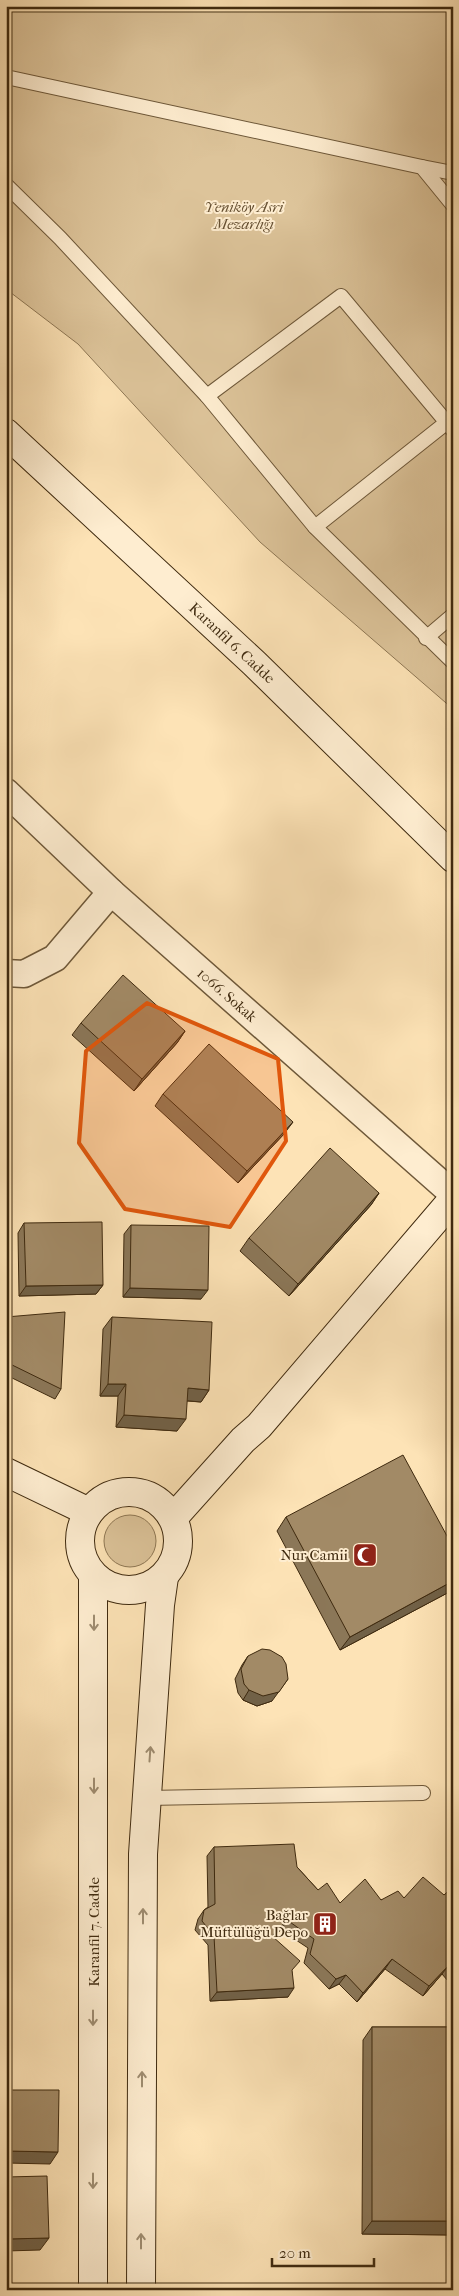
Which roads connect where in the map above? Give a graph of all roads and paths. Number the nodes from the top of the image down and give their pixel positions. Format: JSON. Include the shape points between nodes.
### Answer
{"nodes":[{"id":1,"x":6,"y":77,"type":"edge"},
{"id":2,"x":422,"y":167,"type":"junction"},
{"id":3,"x":453,"y":174,"type":"edge"},
{"id":4,"x":6,"y":185,"type":"edge"},
{"id":5,"x":453,"y":205,"type":"edge"},
{"id":6,"x":207,"y":396,"type":"junction"},
{"id":7,"x":450,"y":426,"type":"edge"},
{"id":8,"x":6,"y":433,"type":"edge"},
{"id":9,"x":315,"y":527,"type":"junction"},
{"id":10,"x":453,"y":615,"type":"edge"},
{"id":11,"x":426,"y":638,"type":"junction"},
{"id":12,"x":453,"y":662,"type":"edge"},
{"id":13,"x":6,"y":792,"type":"edge"},
{"id":14,"x":453,"y":858,"type":"edge"},
{"id":15,"x":111,"y":892,"type":"junction"},
{"id":16,"x":6,"y":972,"type":"edge"},
{"id":17,"x":453,"y":1194,"type":"edge"},
{"id":18,"x":453,"y":1199,"type":"edge"},
{"id":19,"x":6,"y":1472,"type":"edge"},
{"id":20,"x":89,"y":1512,"type":"junction"},
{"id":21,"x":173,"y":1518,"type":"junction"},
{"id":22,"x":93,"y":1574,"type":"junction"},
{"id":23,"x":164,"y":1576,"type":"junction"},
{"id":24,"x":422,"y":1793,"type":"dead end"},
{"id":25,"x":147,"y":1798,"type":"junction"},
{"id":26,"x":93,"y":2290,"type":"edge"},
{"id":27,"x":141,"y":2290,"type":"edge"}],
"edges":[{"from":1,"to":2,"type":"lane"},
{"from":2,"to":3,"type":"lane"},
{"from":2,"to":5,"type":"lane"},
{"from":4,"to":6,"type":"lane","via":[[60,238]]},
{"from":6,"to":7,"type":"lane","via":[[341,296]]},
{"from":6,"to":9,"type":"lane"},
{"from":7,"to":9,"type":"lane"},
{"from":8,"to":14,"type":"street","name":"Karanfil 6. Cadde","via":[[254,663]]},
{"from":9,"to":11,"type":"lane"},
{"from":10,"to":11,"type":"lane"},
{"from":11,"to":12,"type":"lane"},
{"from":13,"to":15,"type":"street","name":"1066. Sokak"},
{"from":15,"to":16,"type":"street","via":[[55,958],[24,974]]},
{"from":15,"to":17,"type":"street","name":"1066. Sokak"},
{"from":18,"to":21,"type":"street","via":[[259,1426]]},
{"from":19,"to":20,"type":"street"},
{"from":20,"to":21,"type":"street","via":[[101,1500],[116,1493],[133,1491],[163,1505]]},
{"from":20,"to":22,"type":"street","via":[[82,1527],[80,1544],[84,1560]]},
{"from":21,"to":23,"type":"street","via":[[178,1533],[178,1549],[174,1564]]},
{"from":22,"to":23,"type":"street","via":[[105,1585],[120,1590],[151,1586]]},
{"from":22,"to":26,"type":"street","name":"Karanfil 7. Cadde","one_way":true},
{"from":25,"to":23,"type":"street","one_way":true},
{"from":24,"to":25,"type":"lane"},
{"from":27,"to":25,"type":"street","one_way":true,"via":[[143,1854]]}]}
